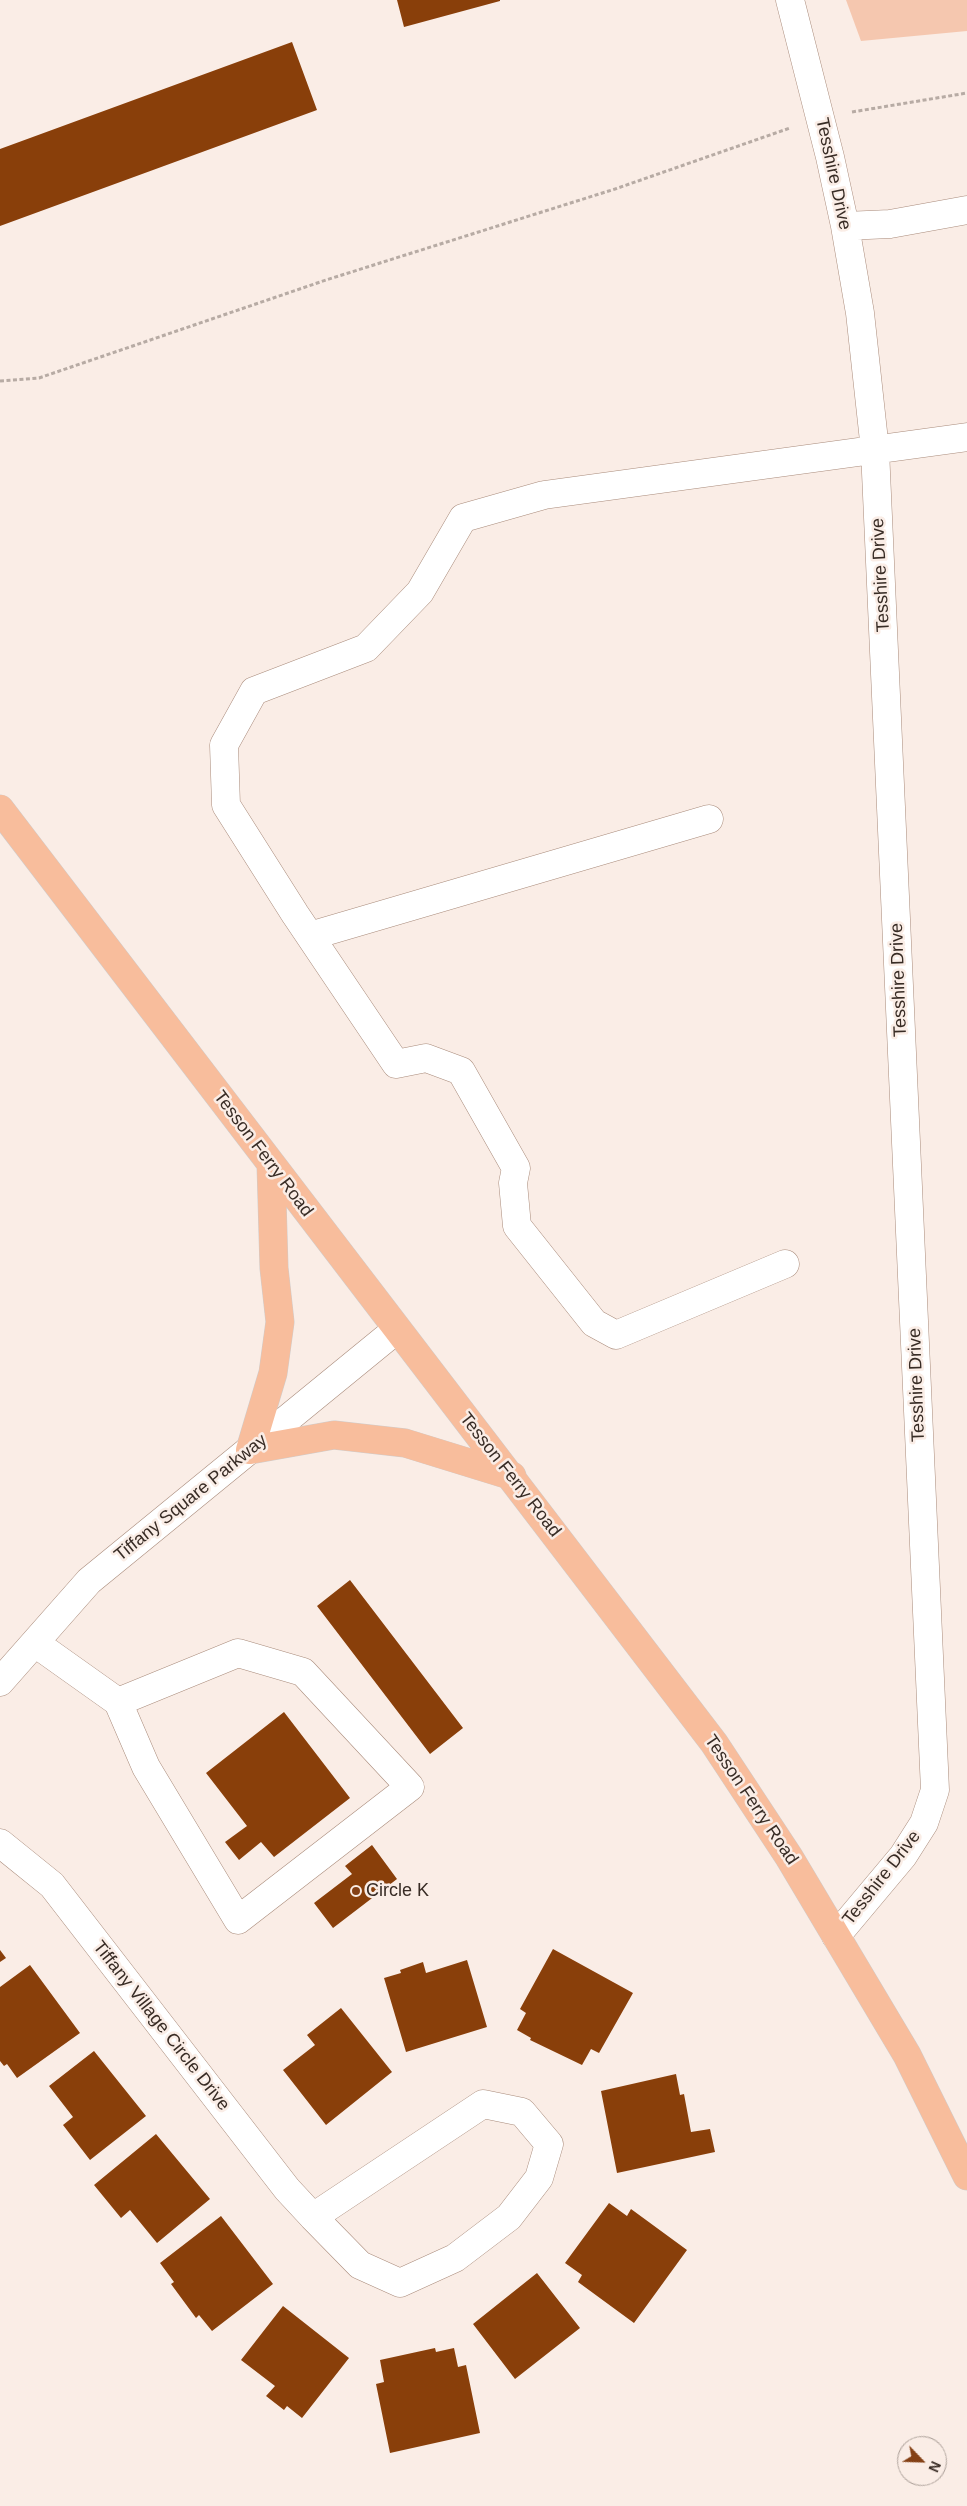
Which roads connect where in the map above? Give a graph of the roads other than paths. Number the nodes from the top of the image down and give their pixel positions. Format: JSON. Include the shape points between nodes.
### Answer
{"nodes":[{"id":1,"x":790,"y":0,"type":"edge"},
{"id":2,"x":967,"y":210,"type":"edge"},
{"id":3,"x":845,"y":226,"type":"junction"},
{"id":4,"x":967,"y":437,"type":"edge"},
{"id":5,"x":875,"y":450,"type":"junction"},
{"id":6,"x":0,"y":809,"type":"edge"},
{"id":7,"x":709,"y":819,"type":"dead end"},
{"id":8,"x":310,"y":936,"type":"junction"},
{"id":9,"x":271,"y":1165,"type":"junction"},
{"id":10,"x":785,"y":1264,"type":"dead end"},
{"id":11,"x":396,"y":1330,"type":"junction"},
{"id":12,"x":250,"y":1450,"type":"junction"},
{"id":13,"x":512,"y":1476,"type":"junction"},
{"id":14,"x":34,"y":1643,"type":"junction"},
{"id":15,"x":0,"y":1682,"type":"edge"},
{"id":16,"x":118,"y":1702,"type":"junction"},
{"id":17,"x":0,"y":1843,"type":"edge"},
{"id":18,"x":836,"y":1936,"type":"junction"},
{"id":19,"x":967,"y":2176,"type":"edge"},
{"id":20,"x":313,"y":2217,"type":"junction"}],
"edges":[{"from":1,"to":3,"type":"street","name":"Tesshire Drive"},
{"from":2,"to":3,"type":"street","via":[[890,224]]},
{"from":3,"to":5,"type":"street","name":"Tesshire Drive","via":[[860,313]]},
{"from":4,"to":5,"type":"street"},
{"from":5,"to":8,"type":"street","via":[[544,494],[463,518],[420,592],[366,648],[254,690],[224,745],[226,805]]},
{"from":5,"to":18,"type":"street","name":"Tesshire Drive","via":[[934,1790],[924,1823],[903,1856]]},
{"from":6,"to":9,"type":"main road","name":"Tesson Ferry Road"},
{"from":7,"to":8,"type":"street"},
{"from":8,"to":10,"type":"street","via":[[396,1064],[426,1058],[462,1071],[516,1168],[513,1183],[517,1226],[594,1323],[616,1335]]},
{"from":9,"to":11,"type":"main road","name":"Tesson Ferry Road"},
{"from":9,"to":12,"type":"main road","via":[[274,1268],[280,1322],[272,1373]]},
{"from":11,"to":12,"type":"street","name":"Tiffany Square Parkway"},
{"from":11,"to":13,"type":"main road","name":"Tesson Ferry Road"},
{"from":12,"to":13,"type":"main road","via":[[334,1435],[405,1442]]},
{"from":12,"to":14,"type":"street","name":"Tiffany Square Parkway","via":[[89,1581]]},
{"from":13,"to":18,"type":"main road","name":"Tesson Ferry Road","via":[[714,1743]]},
{"from":14,"to":15,"type":"street","name":"Tiffany Square Parkway"},
{"from":14,"to":16,"type":"street"},
{"from":16,"to":16,"type":"street","via":[[146,1767],[238,1920],[410,1787],[303,1672],[238,1653]]},
{"from":17,"to":20,"type":"street","name":"Tiffany Village Circle Drive","via":[[52,1885],[287,2189]]},
{"from":18,"to":19,"type":"main road","name":"Tesson Ferry Road","via":[[907,2055]]},
{"from":20,"to":20,"type":"street","name":"Tiffany Village Circle Drive","via":[[483,2104],[522,2112],[549,2144],[539,2178],[509,2217],[455,2258],[400,2283],[360,2265]]}]}
